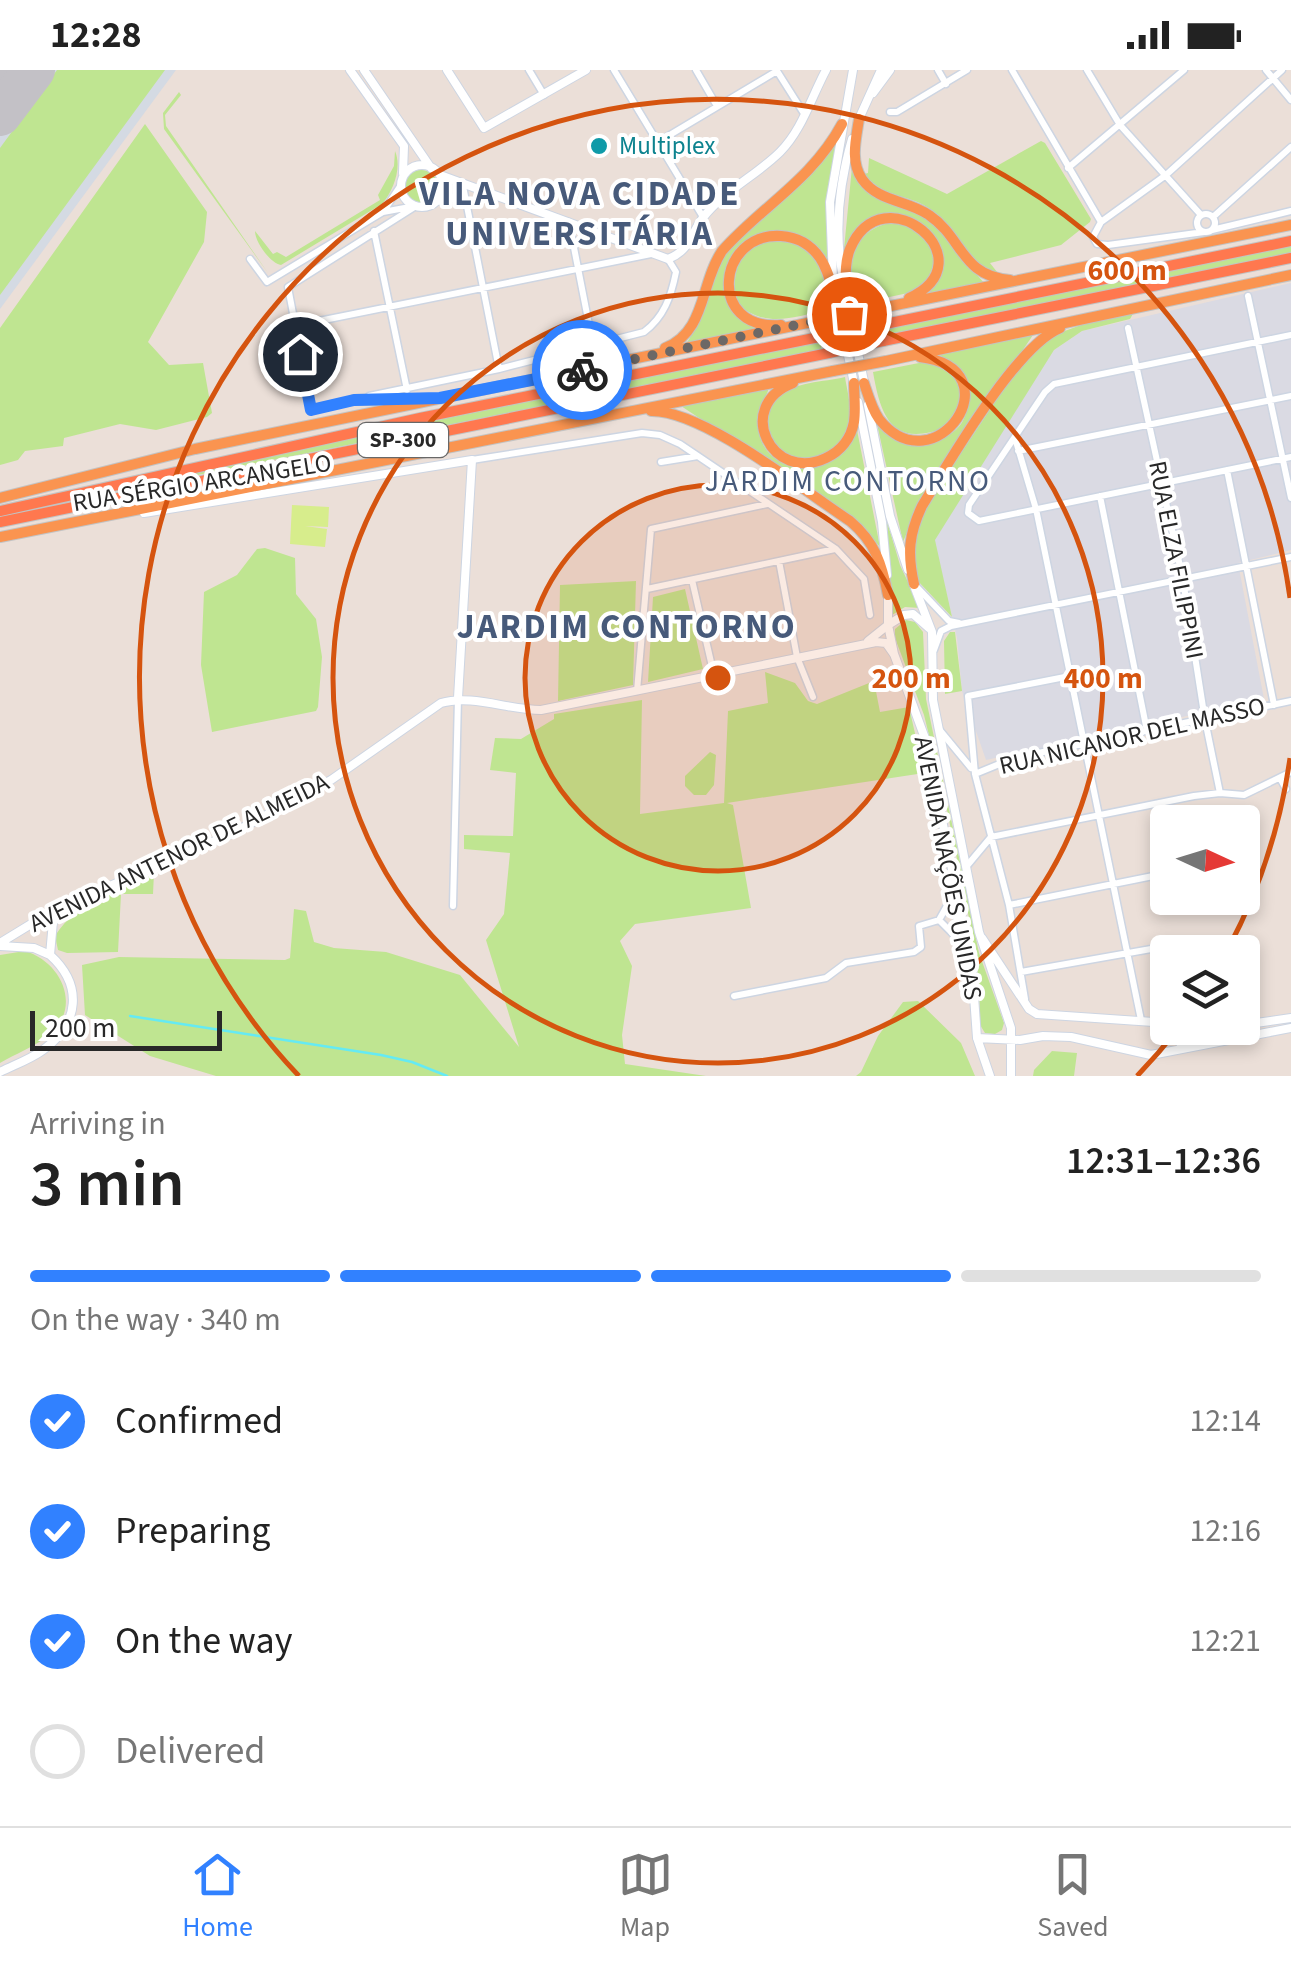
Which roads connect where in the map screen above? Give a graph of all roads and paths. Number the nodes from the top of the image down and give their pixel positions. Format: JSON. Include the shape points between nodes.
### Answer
{"nodes":[{"id":1,"x":350,"y":70,"type":"edge"},
{"id":2,"x":364,"y":70,"type":"edge"},
{"id":3,"x":447,"y":70,"type":"edge"},
{"id":4,"x":529,"y":70,"type":"edge"},
{"id":5,"x":586,"y":70,"type":"edge"},
{"id":6,"x":614,"y":70,"type":"edge"},
{"id":7,"x":696,"y":70,"type":"edge"},
{"id":8,"x":777,"y":70,"type":"edge"},
{"id":9,"x":826,"y":70,"type":"edge"},
{"id":10,"x":853,"y":70,"type":"edge"},
{"id":11,"x":880,"y":70,"type":"edge"},
{"id":12,"x":890,"y":70,"type":"edge"},
{"id":13,"x":938,"y":70,"type":"edge"},
{"id":14,"x":967,"y":70,"type":"edge"},
{"id":15,"x":1012,"y":70,"type":"edge"},
{"id":16,"x":1087,"y":70,"type":"edge"},
{"id":17,"x":1184,"y":70,"type":"edge"},
{"id":18,"x":1266,"y":70,"type":"edge"},
{"id":19,"x":1282,"y":70,"type":"edge"},
{"id":20,"x":1174,"y":74,"type":"edge"},
{"id":21,"x":1272,"y":78,"type":"junction"},
{"id":22,"x":946,"y":84,"type":"junction"},
{"id":23,"x":544,"y":95,"type":"junction"},
{"id":24,"x":1291,"y":100,"type":"edge"},
{"id":25,"x":864,"y":104,"type":"junction"},
{"id":26,"x":717,"y":106,"type":"junction"},
{"id":27,"x":804,"y":112,"type":"junction"},
{"id":28,"x":893,"y":112,"type":"dead end"},
{"id":29,"x":859,"y":119,"type":"junction"},
{"id":30,"x":842,"y":124,"type":"junction"},
{"id":31,"x":1120,"y":125,"type":"junction"},
{"id":32,"x":658,"y":142,"type":"junction"},
{"id":33,"x":1291,"y":147,"type":"edge"},
{"id":34,"x":431,"y":168,"type":"junction"},
{"id":35,"x":1068,"y":168,"type":"junction"},
{"id":36,"x":1166,"y":174,"type":"junction"},
{"id":37,"x":440,"y":176,"type":"junction"},
{"id":38,"x":402,"y":181,"type":"junction"},
{"id":39,"x":462,"y":185,"type":"junction"},
{"id":40,"x":437,"y":200,"type":"junction"},
{"id":41,"x":416,"y":206,"type":"junction"},
{"id":42,"x":1291,"y":211,"type":"edge"},
{"id":43,"x":384,"y":212,"type":"junction"},
{"id":44,"x":1201,"y":215,"type":"junction"},
{"id":45,"x":703,"y":217,"type":"junction"},
{"id":46,"x":1214,"y":219,"type":"junction"},
{"id":47,"x":569,"y":222,"type":"junction"},
{"id":48,"x":1101,"y":222,"type":"junction"},
{"id":49,"x":1291,"y":224,"type":"edge"},
{"id":50,"x":1228,"y":225,"type":"junction"},
{"id":51,"x":1204,"y":229,"type":"junction"},
{"id":52,"x":374,"y":231,"type":"junction"},
{"id":53,"x":1291,"y":241,"type":"edge"},
{"id":54,"x":652,"y":254,"type":"junction"},
{"id":55,"x":1291,"y":258,"type":"edge"},
{"id":56,"x":250,"y":259,"type":"dead end"},
{"id":57,"x":668,"y":260,"type":"junction"},
{"id":58,"x":578,"y":270,"type":"junction"},
{"id":59,"x":1291,"y":276,"type":"edge"},
{"id":60,"x":1026,"y":280,"type":"junction"},
{"id":61,"x":484,"y":290,"type":"junction"},
{"id":62,"x":1248,"y":296,"type":"dead end"},
{"id":63,"x":841,"y":299,"type":"junction"},
{"id":64,"x":390,"y":308,"type":"junction"},
{"id":65,"x":877,"y":309,"type":"junction"},
{"id":66,"x":1089,"y":316,"type":"junction"},
{"id":67,"x":807,"y":323,"type":"junction"},
{"id":68,"x":294,"y":326,"type":"junction"},
{"id":69,"x":1128,"y":328,"type":"dead end"},
{"id":70,"x":1291,"y":335,"type":"edge"},
{"id":71,"x":1259,"y":341,"type":"junction"},
{"id":72,"x":593,"y":345,"type":"junction"},
{"id":73,"x":629,"y":360,"type":"junction"},
{"id":74,"x":891,"y":360,"type":"junction"},
{"id":75,"x":1137,"y":366,"type":"junction"},
{"id":76,"x":499,"y":369,"type":"junction"},
{"id":77,"x":820,"y":374,"type":"junction"},
{"id":78,"x":859,"y":383,"type":"junction"},
{"id":79,"x":407,"y":390,"type":"junction"},
{"id":80,"x":1291,"y":396,"type":"edge"},
{"id":81,"x":440,"y":398,"type":"junction"},
{"id":82,"x":354,"y":400,"type":"junction"},
{"id":83,"x":1270,"y":400,"type":"junction"},
{"id":84,"x":625,"y":412,"type":"junction"},
{"id":85,"x":1150,"y":426,"type":"junction"},
{"id":86,"x":1014,"y":437,"type":"junction"},
{"id":87,"x":1018,"y":450,"type":"junction"},
{"id":88,"x":698,"y":456,"type":"junction"},
{"id":89,"x":1287,"y":458,"type":"edge"},
{"id":90,"x":472,"y":460,"type":"junction"},
{"id":91,"x":661,"y":462,"type":"dead end"},
{"id":92,"x":1226,"y":470,"type":"junction"},
{"id":93,"x":1163,"y":483,"type":"junction"},
{"id":94,"x":1100,"y":496,"type":"junction"},
{"id":95,"x":0,"y":498,"type":"edge"},
{"id":96,"x":1291,"y":498,"type":"edge"},
{"id":97,"x":768,"y":504,"type":"junction"},
{"id":98,"x":1036,"y":509,"type":"junction"},
{"id":99,"x":0,"y":511,"type":"edge"},
{"id":100,"x":102,"y":517,"type":"junction"},
{"id":101,"x":0,"y":522,"type":"edge"},
{"id":102,"x":0,"y":537,"type":"edge"},
{"id":103,"x":836,"y":549,"type":"junction"},
{"id":104,"x":1291,"y":557,"type":"edge"},
{"id":105,"x":780,"y":561,"type":"junction"},
{"id":106,"x":1246,"y":567,"type":"junction"},
{"id":107,"x":692,"y":580,"type":"junction"},
{"id":108,"x":1184,"y":580,"type":"junction"},
{"id":109,"x":914,"y":584,"type":"junction"},
{"id":110,"x":646,"y":589,"type":"junction"},
{"id":111,"x":1120,"y":594,"type":"junction"},
{"id":112,"x":888,"y":595,"type":"junction"},
{"id":113,"x":1056,"y":607,"type":"junction"},
{"id":114,"x":870,"y":614,"type":"dead end"},
{"id":115,"x":965,"y":624,"type":"junction"},
{"id":116,"x":888,"y":625,"type":"junction"},
{"id":117,"x":932,"y":632,"type":"junction"},
{"id":118,"x":865,"y":644,"type":"junction"},
{"id":119,"x":894,"y":654,"type":"junction"},
{"id":120,"x":932,"y":656,"type":"junction"},
{"id":121,"x":797,"y":657,"type":"junction"},
{"id":122,"x":714,"y":675,"type":"junction"},
{"id":123,"x":1070,"y":676,"type":"junction"},
{"id":124,"x":637,"y":691,"type":"junction"},
{"id":125,"x":813,"y":697,"type":"dead end"},
{"id":126,"x":458,"y":698,"type":"junction"},
{"id":127,"x":1291,"y":701,"type":"edge"},
{"id":128,"x":1274,"y":704,"type":"junction"},
{"id":129,"x":1204,"y":720,"type":"junction"},
{"id":130,"x":938,"y":727,"type":"junction"},
{"id":131,"x":1147,"y":731,"type":"junction"},
{"id":132,"x":1084,"y":744,"type":"junction"},
{"id":133,"x":974,"y":774,"type":"junction"},
{"id":134,"x":1290,"y":774,"type":"edge"},
{"id":135,"x":1280,"y":778,"type":"junction"},
{"id":136,"x":1286,"y":789,"type":"dead end"},
{"id":137,"x":1220,"y":792,"type":"junction"},
{"id":138,"x":1099,"y":815,"type":"junction"},
{"id":139,"x":991,"y":837,"type":"junction"},
{"id":140,"x":951,"y":862,"type":"junction"},
{"id":141,"x":965,"y":868,"type":"junction"},
{"id":142,"x":1150,"y":876,"type":"edge"},
{"id":143,"x":1113,"y":883,"type":"junction"},
{"id":144,"x":950,"y":893,"type":"junction"},
{"id":145,"x":1009,"y":905,"type":"junction"},
{"id":146,"x":453,"y":906,"type":"dead end"},
{"id":147,"x":54,"y":910,"type":"junction"},
{"id":148,"x":939,"y":920,"type":"junction"},
{"id":149,"x":979,"y":932,"type":"junction"},
{"id":150,"x":961,"y":942,"type":"junction"},
{"id":151,"x":0,"y":945,"type":"edge"},
{"id":152,"x":1150,"y":949,"type":"edge"},
{"id":153,"x":1128,"y":952,"type":"junction"},
{"id":154,"x":50,"y":955,"type":"junction"},
{"id":155,"x":972,"y":968,"type":"junction"},
{"id":156,"x":1021,"y":972,"type":"junction"},
{"id":157,"x":734,"y":996,"type":"dead end"},
{"id":158,"x":1026,"y":1004,"type":"junction"},
{"id":159,"x":1086,"y":1017,"type":"junction"},
{"id":160,"x":1291,"y":1018,"type":"edge"},
{"id":161,"x":1141,"y":1020,"type":"junction"},
{"id":162,"x":1150,"y":1021,"type":"edge"},
{"id":163,"x":1260,"y":1022,"type":"edge"},
{"id":164,"x":1010,"y":1028,"type":"junction"},
{"id":165,"x":1291,"y":1028,"type":"edge"},
{"id":166,"x":1043,"y":1036,"type":"junction"},
{"id":167,"x":976,"y":1038,"type":"junction"},
{"id":168,"x":998,"y":1038,"type":"junction"},
{"id":169,"x":1011,"y":1040,"type":"junction"},
{"id":170,"x":1086,"y":1040,"type":"junction"},
{"id":171,"x":1182,"y":1045,"type":"edge"},
{"id":172,"x":1180,"y":1048,"type":"junction"},
{"id":173,"x":1012,"y":1053,"type":"junction"},
{"id":174,"x":0,"y":1072,"type":"edge"},
{"id":175,"x":990,"y":1076,"type":"edge"},
{"id":176,"x":1011,"y":1076,"type":"edge"}],
"edges":[{"from":1,"to":38,"type":"street","via":[[404,146]]},
{"from":2,"to":34,"type":"street"},
{"from":3,"to":23,"type":"street","via":[[484,128]]},
{"from":4,"to":23,"type":"street"},
{"from":5,"to":23,"type":"street"},
{"from":6,"to":32,"type":"street"},
{"from":7,"to":26,"type":"street"},
{"from":8,"to":26,"type":"street"},
{"from":8,"to":27,"type":"street"},
{"from":9,"to":27,"type":"street"},
{"from":10,"to":30,"type":"street","name":"AVENIDA NAÇÕES UNIDAS"},
{"from":11,"to":25,"type":"street","name":"AVENIDA NAÇÕES UNIDAS"},
{"from":12,"to":25,"type":"street","name":"AVENIDA NAÇÕES UNIDAS"},
{"from":13,"to":22,"type":"street"},
{"from":14,"to":22,"type":"street"},
{"from":15,"to":35,"type":"street"},
{"from":16,"to":31,"type":"street"},
{"from":17,"to":20,"type":"street"},
{"from":18,"to":21,"type":"street"},
{"from":19,"to":21,"type":"street"},
{"from":20,"to":31,"type":"street"},
{"from":21,"to":24,"type":"street"},
{"from":21,"to":36,"type":"street"},
{"from":22,"to":28,"type":"street"},
{"from":25,"to":29,"type":"street","name":"AVENIDA NAÇÕES UNIDAS"},
{"from":26,"to":32,"type":"street"},
{"from":27,"to":45,"type":"street","via":[[781,151]]},
{"from":29,"to":60,"type":"highway","via":[[855,160],[871,188],[931,216],[979,271]]},
{"from":29,"to":63,"type":"street","name":"AVENIDA NAÇÕES UNIDAS","via":[[839,217]]},
{"from":30,"to":63,"type":"street","name":"AVENIDA NAÇÕES UNIDAS","via":[[830,202],[830,253]]},
{"from":30,"to":73,"type":"highway","via":[[810,171],[722,251],[685,337]]},
{"from":31,"to":35,"type":"street"},
{"from":31,"to":36,"type":"street"},
{"from":32,"to":45,"type":"street"},
{"from":33,"to":46,"type":"street"},
{"from":34,"to":37,"type":"street"},
{"from":34,"to":38,"type":"street","via":[[418,166]]},
{"from":35,"to":48,"type":"street"},
{"from":36,"to":44,"type":"street"},
{"from":36,"to":48,"type":"street"},
{"from":37,"to":39,"type":"street"},
{"from":37,"to":40,"type":"street"},
{"from":38,"to":41,"type":"street","via":[[405,198]]},
{"from":38,"to":43,"type":"street"},
{"from":39,"to":40,"type":"street","via":[[458,197]]},
{"from":39,"to":47,"type":"street"},
{"from":39,"to":61,"type":"street"},
{"from":40,"to":41,"type":"street"},
{"from":41,"to":43,"type":"street"},
{"from":41,"to":52,"type":"street"},
{"from":42,"to":50,"type":"street"},
{"from":43,"to":56,"type":"street","via":[[267,282]]},
{"from":44,"to":46,"type":"street"},
{"from":44,"to":51,"type":"street"},
{"from":45,"to":57,"type":"street","via":[[686,249]]},
{"from":46,"to":50,"type":"street"},
{"from":46,"to":51,"type":"street"},
{"from":47,"to":54,"type":"street"},
{"from":47,"to":58,"type":"street"},
{"from":48,"to":51,"type":"street","via":[[1096,244]]},
{"from":49,"to":60,"type":"highway"},
{"from":50,"to":51,"type":"street"},
{"from":52,"to":64,"type":"street"},
{"from":52,"to":68,"type":"street","via":[[288,287]]},
{"from":53,"to":99,"type":"highway","number":"SP-300","bridge":true,"via":[[420,418]]},
{"from":54,"to":57,"type":"street"},
{"from":54,"to":58,"type":"street"},
{"from":55,"to":101,"type":"highway","number":"SP-300","bridge":true},
{"from":57,"to":72,"type":"street","via":[[676,272],[654,324],[634,337]]},
{"from":58,"to":61,"type":"street"},
{"from":58,"to":72,"type":"street"},
{"from":59,"to":66,"type":"highway"},
{"from":60,"to":65,"type":"highway"},
{"from":61,"to":64,"type":"street"},
{"from":61,"to":76,"type":"street"},
{"from":62,"to":71,"type":"street"},
{"from":63,"to":65,"type":"highway","via":[[859,234],[884,220],[911,221],[932,238],[936,271],[924,290]]},
{"from":63,"to":67,"type":"highway","via":[[822,260],[805,244],[776,236],[748,246],[728,276],[734,307],[764,324]]},
{"from":63,"to":78,"type":"street","name":"AVENIDA NAÇÕES UNIDAS"},
{"from":64,"to":68,"type":"street"},
{"from":64,"to":79,"type":"street"},
{"from":65,"to":67,"type":"highway","bridge":true},
{"from":66,"to":74,"type":"highway"},
{"from":66,"to":109,"type":"highway","via":[[1033,345],[948,465],[912,530],[908,558]]},
{"from":67,"to":73,"type":"highway"},
{"from":68,"to":82,"type":"street","via":[[311,410]]},
{"from":69,"to":75,"type":"street","name":"RUA ELZA FILIPPINI"},
{"from":70,"to":71,"type":"street"},
{"from":71,"to":75,"type":"street"},
{"from":71,"to":83,"type":"street"},
{"from":72,"to":76,"type":"street"},
{"from":73,"to":81,"type":"highway"},
{"from":74,"to":77,"type":"highway","bridge":true},
{"from":74,"to":78,"type":"highway","via":[[932,359],[956,373],[964,404],[948,431],[921,438],[894,431]]},
{"from":75,"to":85,"type":"street","name":"RUA ELZA FILIPPINI"},
{"from":75,"to":86,"type":"street","via":[[1054,384]]},
{"from":76,"to":79,"type":"street"},
{"from":77,"to":78,"type":"highway","via":[[778,390],[764,411],[770,445],[794,462],[820,461],[843,446]]},
{"from":77,"to":84,"type":"highway"},
{"from":78,"to":109,"type":"street","name":"AVENIDA NAÇÕES UNIDAS","via":[[890,516]]},
{"from":78,"to":112,"type":"street","name":"AVENIDA NAÇÕES UNIDAS"},
{"from":79,"to":82,"type":"street"},
{"from":80,"to":83,"type":"street"},
{"from":81,"to":82,"type":"highway"},
{"from":81,"to":95,"type":"highway","number":"SP-300"},
{"from":83,"to":85,"type":"street"},
{"from":83,"to":89,"type":"street"},
{"from":84,"to":100,"type":"highway"},
{"from":84,"to":112,"type":"highway","via":[[675,413],[696,421],[850,521],[877,554]]},
{"from":85,"to":87,"type":"street"},
{"from":85,"to":93,"type":"street","name":"RUA ELZA FILIPPINI"},
{"from":86,"to":87,"type":"street"},
{"from":86,"to":98,"type":"street","via":[[969,505],[970,517]]},
{"from":87,"to":98,"type":"street"},
{"from":88,"to":90,"type":"street","name":"RUA SÉRGIO ARCANGELO","via":[[660,434],[642,433]]},
{"from":88,"to":91,"type":"street"},
{"from":88,"to":97,"type":"street","name":"RUA SÉRGIO ARCANGELO"},
{"from":89,"to":92,"type":"street"},
{"from":89,"to":96,"type":"street"},
{"from":90,"to":100,"type":"street","name":"RUA SÉRGIO ARCANGELO"},
{"from":90,"to":126,"type":"street"},
{"from":92,"to":93,"type":"street"},
{"from":92,"to":106,"type":"street"},
{"from":93,"to":94,"type":"street"},
{"from":93,"to":108,"type":"street","name":"RUA ELZA FILIPPINI"},
{"from":94,"to":98,"type":"street"},
{"from":94,"to":111,"type":"street"},
{"from":97,"to":103,"type":"street","name":"RUA SÉRGIO ARCANGELO"},
{"from":97,"to":110,"type":"street","via":[[650,530]]},
{"from":98,"to":113,"type":"street"},
{"from":100,"to":102,"type":"highway","name":"RUA SÉRGIO ARCANGELO"},
{"from":103,"to":105,"type":"street"},
{"from":103,"to":114,"type":"street","name":"RUA SÉRGIO ARCANGELO","via":[[864,579]]},
{"from":104,"to":106,"type":"street"},
{"from":105,"to":107,"type":"street"},
{"from":105,"to":121,"type":"street"},
{"from":106,"to":108,"type":"street"},
{"from":106,"to":128,"type":"street"},
{"from":107,"to":110,"type":"street"},
{"from":107,"to":122,"type":"street"},
{"from":108,"to":111,"type":"street"},
{"from":108,"to":129,"type":"street","name":"RUA ELZA FILIPPINI"},
{"from":109,"to":115,"type":"street","via":[[950,621]]},
{"from":109,"to":117,"type":"street","name":"AVENIDA NAÇÕES UNIDAS"},
{"from":110,"to":124,"type":"street"},
{"from":111,"to":113,"type":"street"},
{"from":111,"to":131,"type":"street"},
{"from":112,"to":116,"type":"street","name":"AVENIDA NAÇÕES UNIDAS"},
{"from":113,"to":115,"type":"street"},
{"from":113,"to":123,"type":"street"},
{"from":115,"to":120,"type":"street","via":[[942,632]]},
{"from":116,"to":117,"type":"street","via":[[912,614]]},
{"from":116,"to":118,"type":"street"},
{"from":116,"to":119,"type":"street","name":"AVENIDA NAÇÕES UNIDAS"},
{"from":117,"to":120,"type":"street","name":"AVENIDA NAÇÕES UNIDAS"},
{"from":118,"to":119,"type":"street","via":[[886,643]]},
{"from":118,"to":121,"type":"street"},
{"from":119,"to":140,"type":"street","name":"AVENIDA NAÇÕES UNIDAS","via":[[922,727]]},
{"from":120,"to":130,"type":"street","name":"AVENIDA NAÇÕES UNIDAS"},
{"from":121,"to":122,"type":"street"},
{"from":121,"to":125,"type":"street"},
{"from":122,"to":124,"type":"street"},
{"from":123,"to":132,"type":"street"},
{"from":123,"to":133,"type":"street","via":[[968,696]]},
{"from":124,"to":126,"type":"street","via":[[541,710]]},
{"from":126,"to":146,"type":"street"},
{"from":126,"to":147,"type":"street","name":"AVENIDA ANTENOR DE ALMEIDA","via":[[437,701],[331,780],[231,834]]},
{"from":127,"to":128,"type":"street","name":"RUA NICANOR DEL MASSO"},
{"from":128,"to":129,"type":"street","name":"RUA NICANOR DEL MASSO"},
{"from":129,"to":131,"type":"street","name":"RUA NICANOR DEL MASSO"},
{"from":129,"to":137,"type":"street","name":"RUA ELZA FILIPPINI"},
{"from":130,"to":133,"type":"street"},
{"from":130,"to":141,"type":"street","name":"AVENIDA NAÇÕES UNIDAS"},
{"from":131,"to":132,"type":"street","name":"RUA NICANOR DEL MASSO"},
{"from":132,"to":133,"type":"street","name":"RUA NICANOR DEL MASSO"},
{"from":132,"to":138,"type":"street"},
{"from":133,"to":139,"type":"street"},
{"from":134,"to":135,"type":"street"},
{"from":135,"to":136,"type":"street"},
{"from":135,"to":137,"type":"street","via":[[1244,796]]},
{"from":137,"to":138,"type":"street"},
{"from":138,"to":139,"type":"street"},
{"from":138,"to":143,"type":"street"},
{"from":139,"to":141,"type":"street"},
{"from":139,"to":145,"type":"street"},
{"from":140,"to":144,"type":"street"},
{"from":140,"to":155,"type":"street","name":"AVENIDA NAÇÕES UNIDAS"},
{"from":141,"to":149,"type":"street","name":"AVENIDA NAÇÕES UNIDAS"},
{"from":142,"to":143,"type":"street"},
{"from":143,"to":145,"type":"street"},
{"from":143,"to":153,"type":"street"},
{"from":144,"to":148,"type":"street"},
{"from":144,"to":150,"type":"street"},
{"from":145,"to":156,"type":"street"},
{"from":147,"to":151,"type":"street","name":"AVENIDA ANTENOR DE ALMEIDA"},
{"from":147,"to":154,"type":"street"},
{"from":148,"to":150,"type":"street"},
{"from":148,"to":157,"type":"street","via":[[918,926],[921,946],[914,952],[846,963],[826,978]]},
{"from":149,"to":158,"type":"street"},
{"from":149,"to":164,"type":"street","name":"AVENIDA NAÇÕES UNIDAS"},
{"from":150,"to":155,"type":"street"},
{"from":151,"to":154,"type":"street"},
{"from":152,"to":153,"type":"street"},
{"from":153,"to":156,"type":"street"},
{"from":153,"to":161,"type":"street"},
{"from":154,"to":174,"type":"street","via":[[70,979],[74,996],[64,1031]]},
{"from":155,"to":167,"type":"street","name":"AVENIDA NAÇÕES UNIDAS"},
{"from":156,"to":158,"type":"street"},
{"from":158,"to":159,"type":"street","via":[[1038,1014]]},
{"from":159,"to":161,"type":"street"},
{"from":159,"to":170,"type":"street"},
{"from":160,"to":163,"type":"street"},
{"from":161,"to":162,"type":"street"},
{"from":164,"to":168,"type":"street"},
{"from":164,"to":169,"type":"street","name":"AVENIDA NAÇÕES UNIDAS"},
{"from":165,"to":172,"type":"street"},
{"from":166,"to":169,"type":"street"},
{"from":166,"to":170,"type":"street"},
{"from":166,"to":173,"type":"street"},
{"from":167,"to":168,"type":"street"},
{"from":167,"to":175,"type":"street","name":"AVENIDA NAÇÕES UNIDAS"},
{"from":168,"to":169,"type":"street"},
{"from":169,"to":173,"type":"street","name":"AVENIDA NAÇÕES UNIDAS"},
{"from":170,"to":172,"type":"street","via":[[1137,1054]]},
{"from":171,"to":172,"type":"street"},
{"from":173,"to":176,"type":"street","name":"AVENIDA NAÇÕES UNIDAS"}]}
